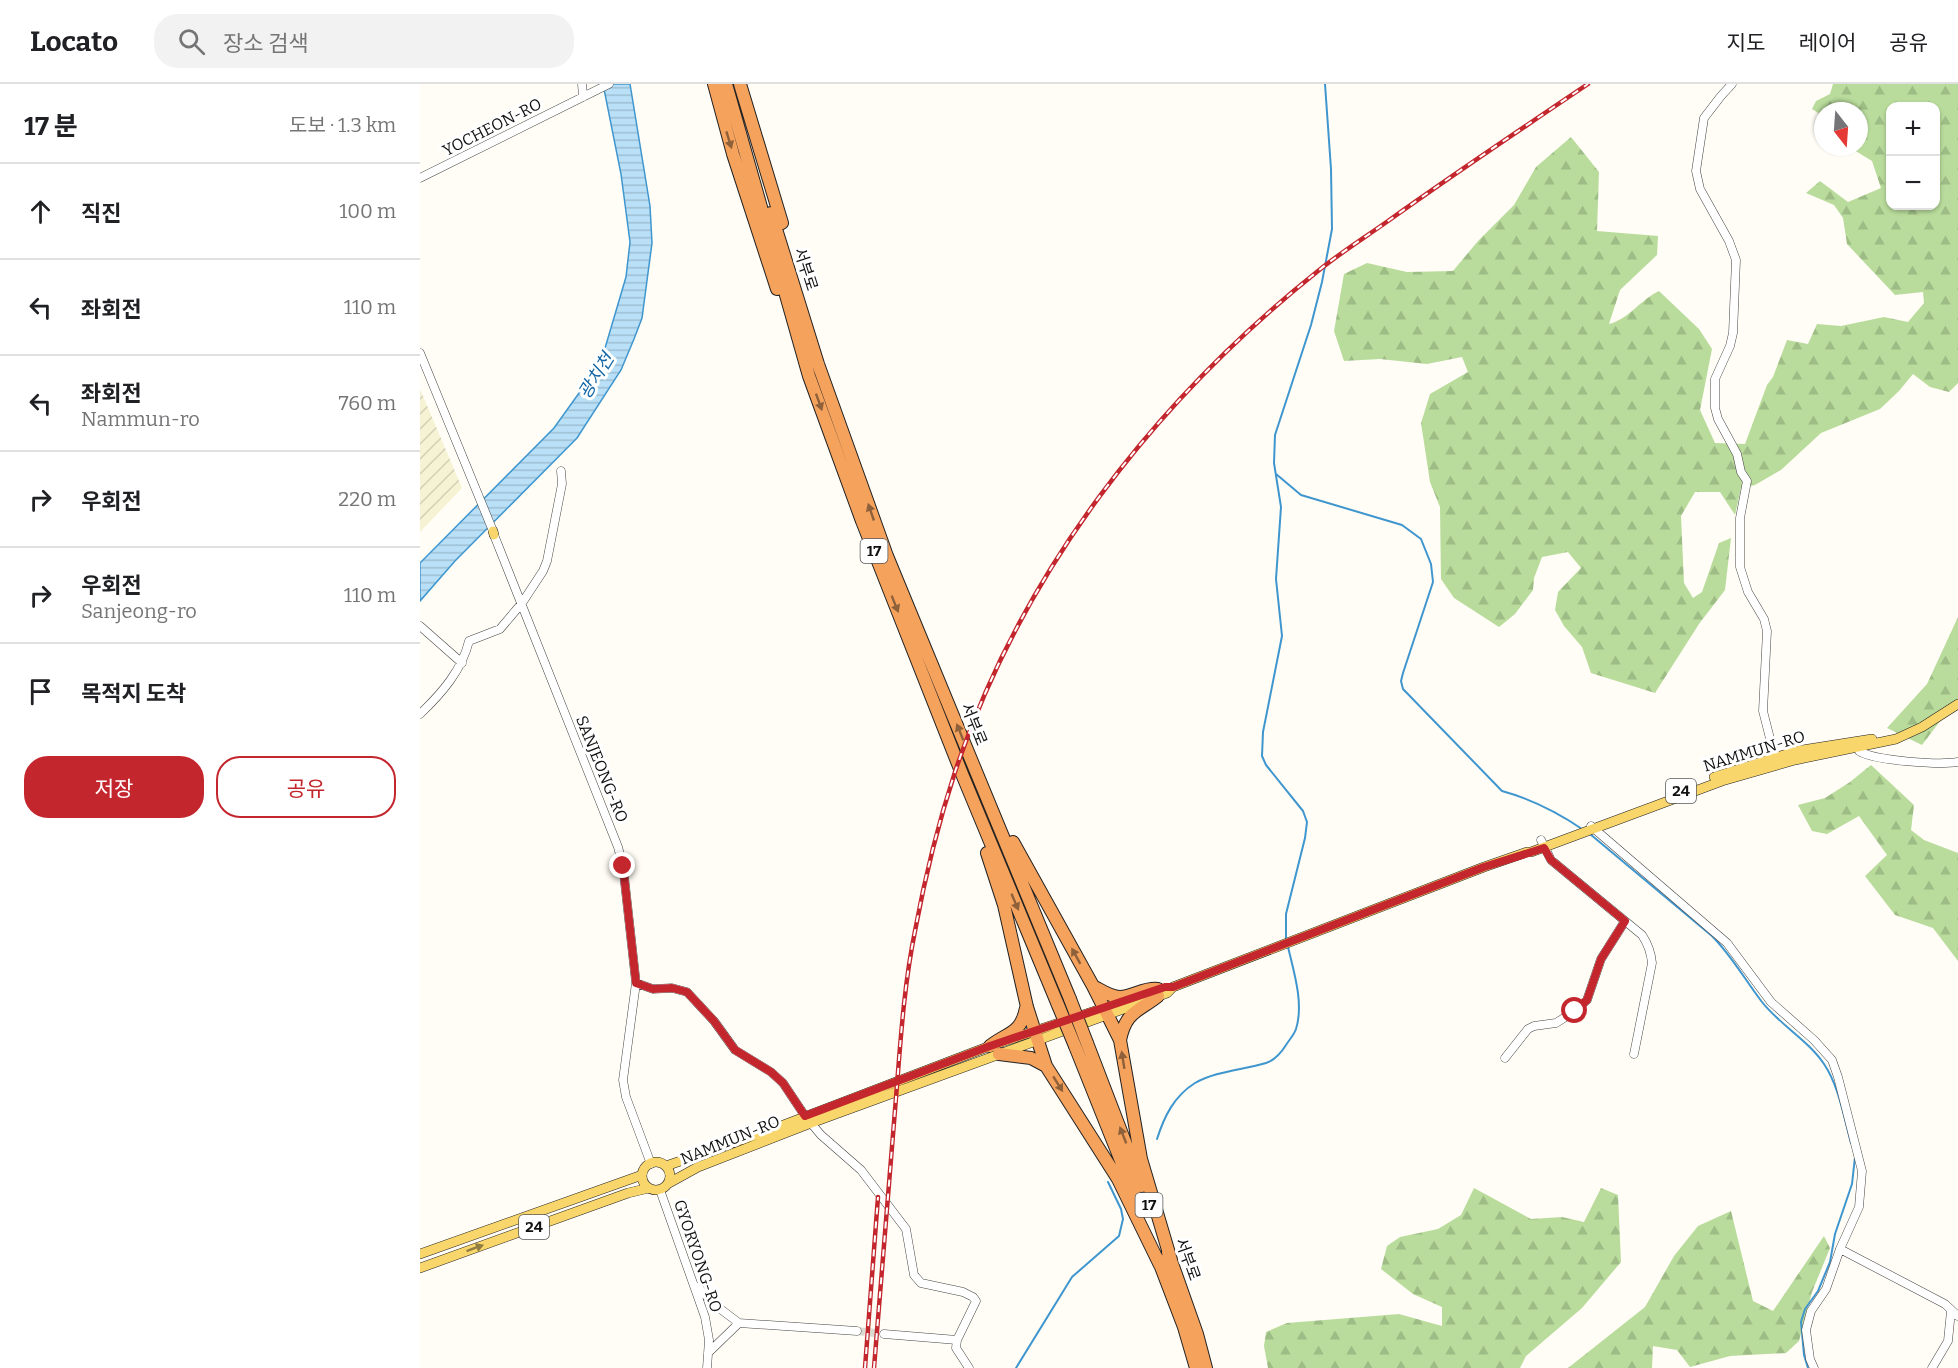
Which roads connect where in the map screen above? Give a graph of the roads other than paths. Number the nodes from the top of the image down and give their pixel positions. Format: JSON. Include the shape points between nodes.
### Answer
{"nodes":[{"id":1,"x":582,"y":84,"type":"edge"},
{"id":2,"x":609,"y":84,"type":"edge"},
{"id":3,"x":726,"y":84,"type":"edge"},
{"id":4,"x":1732,"y":84,"type":"edge"},
{"id":5,"x":739,"y":85,"type":"edge"},
{"id":6,"x":713,"y":87,"type":"edge"},
{"id":7,"x":586,"y":96,"type":"junction"},
{"id":8,"x":420,"y":178,"type":"edge"},
{"id":9,"x":420,"y":353,"type":"edge"},
{"id":10,"x":809,"y":376,"type":"junction"},
{"id":11,"x":561,"y":471,"type":"dead end"},
{"id":12,"x":522,"y":603,"type":"junction"},
{"id":13,"x":420,"y":626,"type":"edge"},
{"id":14,"x":462,"y":663,"type":"junction"},
{"id":15,"x":1958,"y":699,"type":"edge"},
{"id":16,"x":1958,"y":704,"type":"edge"},
{"id":17,"x":420,"y":714,"type":"edge"},
{"id":18,"x":1856,"y":745,"type":"junction"},
{"id":19,"x":1776,"y":761,"type":"junction"},
{"id":20,"x":1958,"y":762,"type":"edge"},
{"id":21,"x":975,"y":768,"type":"junction"},
{"id":22,"x":962,"y":774,"type":"junction"},
{"id":23,"x":1591,"y":828,"type":"junction"},
{"id":24,"x":1542,"y":844,"type":"junction"},
{"id":25,"x":1625,"y":921,"type":"junction"},
{"id":26,"x":636,"y":983,"type":"junction"},
{"id":27,"x":1093,"y":986,"type":"junction"},
{"id":28,"x":1158,"y":992,"type":"junction"},
{"id":29,"x":1064,"y":1002,"type":"junction"},
{"id":30,"x":1027,"y":1007,"type":"junction"},
{"id":31,"x":1105,"y":1012,"type":"junction"},
{"id":32,"x":1036,"y":1036,"type":"junction"},
{"id":33,"x":1120,"y":1040,"type":"junction"},
{"id":34,"x":994,"y":1050,"type":"junction"},
{"id":35,"x":1634,"y":1054,"type":"dead end"},
{"id":36,"x":1505,"y":1058,"type":"dead end"},
{"id":37,"x":1046,"y":1066,"type":"junction"},
{"id":38,"x":808,"y":1119,"type":"junction"},
{"id":39,"x":651,"y":1164,"type":"junction"},
{"id":40,"x":666,"y":1166,"type":"junction"},
{"id":41,"x":642,"y":1175,"type":"junction"},
{"id":42,"x":669,"y":1183,"type":"junction"},
{"id":43,"x":649,"y":1188,"type":"junction"},
{"id":44,"x":660,"y":1190,"type":"junction"},
{"id":45,"x":570,"y":1202,"type":"junction"},
{"id":46,"x":573,"y":1213,"type":"junction"},
{"id":47,"x":1840,"y":1250,"type":"junction"},
{"id":48,"x":420,"y":1254,"type":"edge"},
{"id":49,"x":1166,"y":1263,"type":"junction"},
{"id":50,"x":420,"y":1268,"type":"edge"},
{"id":51,"x":695,"y":1284,"type":"junction"},
{"id":52,"x":1954,"y":1313,"type":"edge"},
{"id":53,"x":739,"y":1323,"type":"junction"},
{"id":54,"x":857,"y":1331,"type":"tunnel mouth"},
{"id":55,"x":884,"y":1334,"type":"tunnel mouth"},
{"id":56,"x":957,"y":1340,"type":"junction"},
{"id":57,"x":708,"y":1353,"type":"junction"},
{"id":58,"x":706,"y":1368,"type":"edge"},
{"id":59,"x":969,"y":1368,"type":"edge"},
{"id":60,"x":1196,"y":1368,"type":"edge"},
{"id":61,"x":1206,"y":1368,"type":"edge"},
{"id":62,"x":1814,"y":1368,"type":"edge"},
{"id":63,"x":1932,"y":1368,"type":"edge"}],
"edges":[{"from":1,"to":7,"type":"street"},
{"from":2,"to":7,"type":"street","name":"YOCHEON-RO"},
{"from":3,"to":10,"type":"highway","name":"서부로","number":"17"},
{"from":4,"to":19,"type":"street","via":[[1704,118],[1696,171],[1700,189],[1737,260],[1733,333],[1715,379],[1715,408],[1746,481],[1740,518],[1740,567],[1767,631],[1763,711]]},
{"from":21,"to":5,"type":"highway","name":"서부로","number":"17","one_way":true,"via":[[887,556],[818,364],[765,194]]},
{"from":6,"to":10,"type":"highway","one_way":true,"via":[[769,267]]},
{"from":7,"to":8,"type":"street","name":"YOCHEON-RO"},
{"from":9,"to":12,"type":"street","name":"SANJEONG-RO"},
{"from":10,"to":22,"type":"highway","name":"서부로","number":"17","one_way":true},
{"from":11,"to":12,"type":"street","via":[[547,561]]},
{"from":12,"to":14,"type":"street","via":[[500,629],[469,640]]},
{"from":12,"to":26,"type":"street","name":"SANJEONG-RO","via":[[618,847]]},
{"from":13,"to":14,"type":"street"},
{"from":14,"to":17,"type":"street"},
{"from":15,"to":18,"type":"main road","name":"NAMMUN-RO","number":"24","via":[[1905,730]]},
{"from":16,"to":18,"type":"main road","name":"NAMMUN-RO","number":"24","via":[[1908,734],[1887,742]]},
{"from":18,"to":19,"type":"main road","name":"NAMMUN-RO","number":"24","via":[[1818,747]]},
{"from":18,"to":20,"type":"street","via":[[1863,754],[1929,764]]},
{"from":19,"to":23,"type":"main road","name":"NAMMUN-RO","number":"24","via":[[1718,776]]},
{"from":27,"to":21,"type":"highway","one_way":true},
{"from":21,"to":29,"type":"highway","name":"서부로","number":"17"},
{"from":22,"to":29,"type":"highway","name":"서부로","number":"17","one_way":true},
{"from":22,"to":30,"type":"highway","via":[[1004,905]]},
{"from":23,"to":24,"type":"main road","name":"NAMMUN-RO","number":"24"},
{"from":23,"to":47,"type":"street","via":[[1727,943],[1771,1002],[1832,1060],[1862,1171],[1859,1207]]},
{"from":24,"to":25,"type":"street","via":[[1551,860]]},
{"from":24,"to":28,"type":"main road","name":"NAMMUN-RO","number":"24","via":[[1173,987],[1167,993]]},
{"from":25,"to":35,"type":"street","via":[[1647,942],[1652,963]]},
{"from":25,"to":36,"type":"street","via":[[1601,959],[1587,1000],[1556,1023],[1528,1029]]},
{"from":26,"to":38,"type":"street","via":[[687,992],[735,1050],[783,1083]]},
{"from":26,"to":39,"type":"street","name":"SANJEONG-RO","via":[[623,1080]]},
{"from":27,"to":28,"type":"highway","via":[[1122,997],[1149,988]]},
{"from":27,"to":31,"type":"highway"},
{"from":28,"to":31,"type":"main road","name":"NAMMUN-RO","number":"24"},
{"from":28,"to":33,"type":"highway","via":[[1128,1017]]},
{"from":29,"to":49,"type":"highway","name":"서부로","number":"17","bridge":true},
{"from":30,"to":32,"type":"highway"},
{"from":30,"to":34,"type":"highway","via":[[1020,1026],[1000,1038]]},
{"from":31,"to":32,"type":"main road","name":"NAMMUN-RO","number":"24"},
{"from":31,"to":33,"type":"highway"},
{"from":32,"to":34,"type":"main road","name":"NAMMUN-RO","number":"24"},
{"from":32,"to":37,"type":"highway"},
{"from":49,"to":33,"type":"highway","one_way":true,"via":[[1141,1159]]},
{"from":34,"to":37,"type":"highway"},
{"from":34,"to":38,"type":"main road","name":"NAMMUN-RO","number":"24"},
{"from":37,"to":49,"type":"highway","one_way":true},
{"from":38,"to":40,"type":"main road","name":"NAMMUN-RO","number":"24"},
{"from":38,"to":42,"type":"main road","name":"NAMMUN-RO","number":"24"},
{"from":38,"to":56,"type":"street","via":[[861,1170],[895,1213],[906,1229],[914,1275],[921,1283],[963,1292],[976,1301]]},
{"from":39,"to":40,"type":"main road","name":"NAMMUN-RO","number":"24"},
{"from":39,"to":41,"type":"main road"},
{"from":40,"to":42,"type":"main road","name":"NAMMUN-RO"},
{"from":41,"to":43,"type":"main road"},
{"from":41,"to":45,"type":"main road","number":"24"},
{"from":42,"to":44,"type":"main road","name":"NAMMUN-RO","number":"24"},
{"from":43,"to":44,"type":"main road","number":"24"},
{"from":43,"to":46,"type":"main road","number":"24"},
{"from":44,"to":51,"type":"street","name":"GYORYONG-RO"},
{"from":45,"to":46,"type":"main road"},
{"from":45,"to":48,"type":"main road","number":"24"},
{"from":50,"to":46,"type":"main road","number":"24","one_way":true},
{"from":47,"to":52,"type":"street","via":[[1945,1304]]},
{"from":47,"to":62,"type":"street","via":[[1806,1330]]},
{"from":49,"to":60,"type":"highway","name":"서부로","number":"17"},
{"from":49,"to":61,"type":"highway","name":"서부로","number":"17","via":[[1197,1334]]},
{"from":51,"to":53,"type":"street"},
{"from":51,"to":57,"type":"street","name":"GYORYONG-RO","via":[[705,1317]]},
{"from":52,"to":63,"type":"street","via":[[1948,1341]]},
{"from":53,"to":54,"type":"street"},
{"from":53,"to":57,"type":"street"},
{"from":55,"to":56,"type":"street"},
{"from":56,"to":59,"type":"street","via":[[956,1348]]},
{"from":57,"to":58,"type":"street","name":"GYORYONG-RO"}]}
